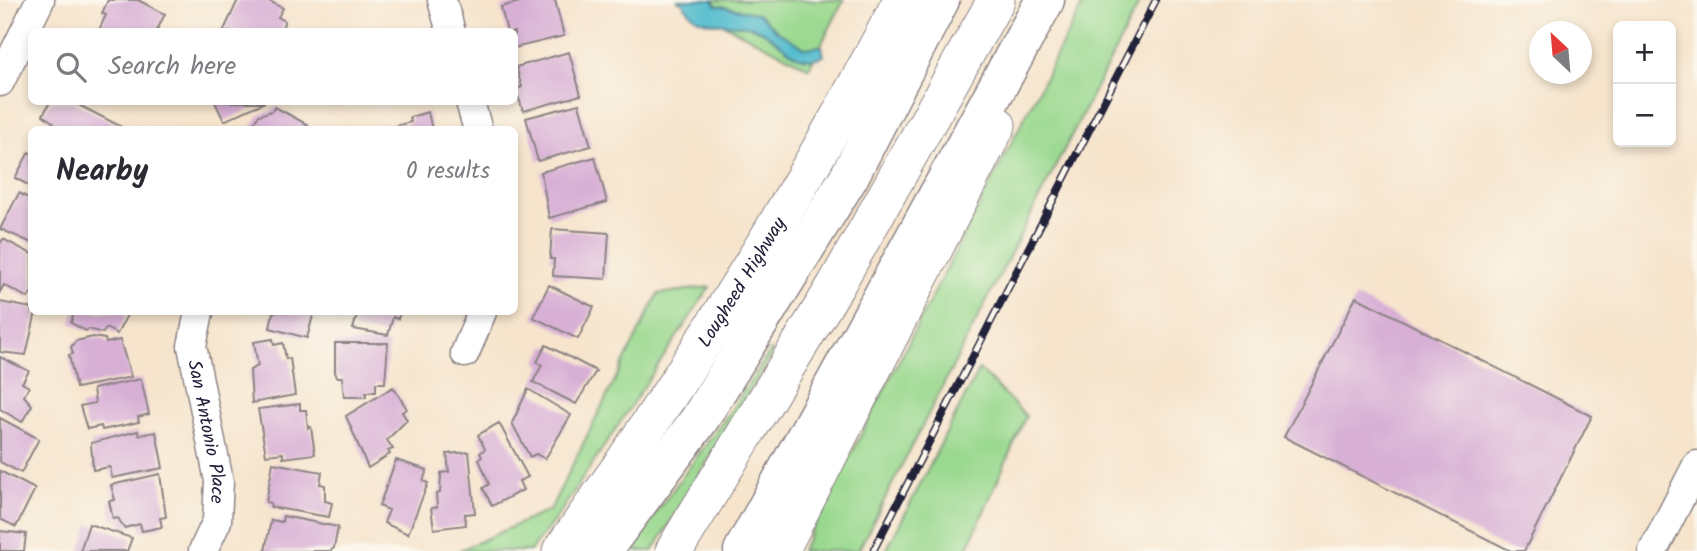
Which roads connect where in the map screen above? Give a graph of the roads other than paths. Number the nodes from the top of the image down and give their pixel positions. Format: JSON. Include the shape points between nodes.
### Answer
{"nodes":[{"id":1,"x":40,"y":0,"type":"edge"},
{"id":2,"x":442,"y":0,"type":"edge"},
{"id":3,"x":902,"y":0,"type":"edge"},
{"id":4,"x":940,"y":0,"type":"edge"},
{"id":5,"x":996,"y":0,"type":"edge"},
{"id":6,"x":1016,"y":0,"type":"edge"},
{"id":7,"x":1045,"y":0,"type":"edge"},
{"id":8,"x":1063,"y":0,"type":"edge"},
{"id":9,"x":450,"y":28,"type":"edge"},
{"id":10,"x":0,"y":82,"type":"edge"},
{"id":11,"x":471,"y":105,"type":"edge"},
{"id":12,"x":477,"y":126,"type":"edge"},
{"id":13,"x":198,"y":315,"type":"edge"},
{"id":14,"x":481,"y":315,"type":"edge"},
{"id":15,"x":465,"y":353,"type":"dead end"},
{"id":16,"x":1697,"y":465,"type":"edge"},
{"id":17,"x":203,"y":551,"type":"edge"},
{"id":18,"x":561,"y":551,"type":"edge"},
{"id":19,"x":602,"y":551,"type":"edge"},
{"id":20,"x":674,"y":551,"type":"edge"},
{"id":21,"x":725,"y":551,"type":"edge"},
{"id":22,"x":743,"y":551,"type":"edge"},
{"id":23,"x":780,"y":551,"type":"edge"},
{"id":24,"x":1653,"y":551,"type":"edge"}],
"edges":[{"from":1,"to":10,"type":"street"},
{"from":2,"to":9,"type":"street"},
{"from":3,"to":18,"type":"main road","name":"Lougheed Highway","via":[[827,140],[744,278],[671,394]]},
{"from":4,"to":19,"type":"highway","via":[[849,177],[699,419]]},
{"from":5,"to":20,"type":"main road","via":[[842,275]]},
{"from":6,"to":21,"type":"highway"},
{"from":7,"to":22,"type":"highway"},
{"from":8,"to":23,"type":"main road"},
{"from":11,"to":12,"type":"street"},
{"from":13,"to":17,"type":"street","name":"San Antonio Place","via":[[192,346],[219,481],[217,521]]},
{"from":14,"to":15,"type":"street"},
{"from":16,"to":24,"type":"street"}]}
